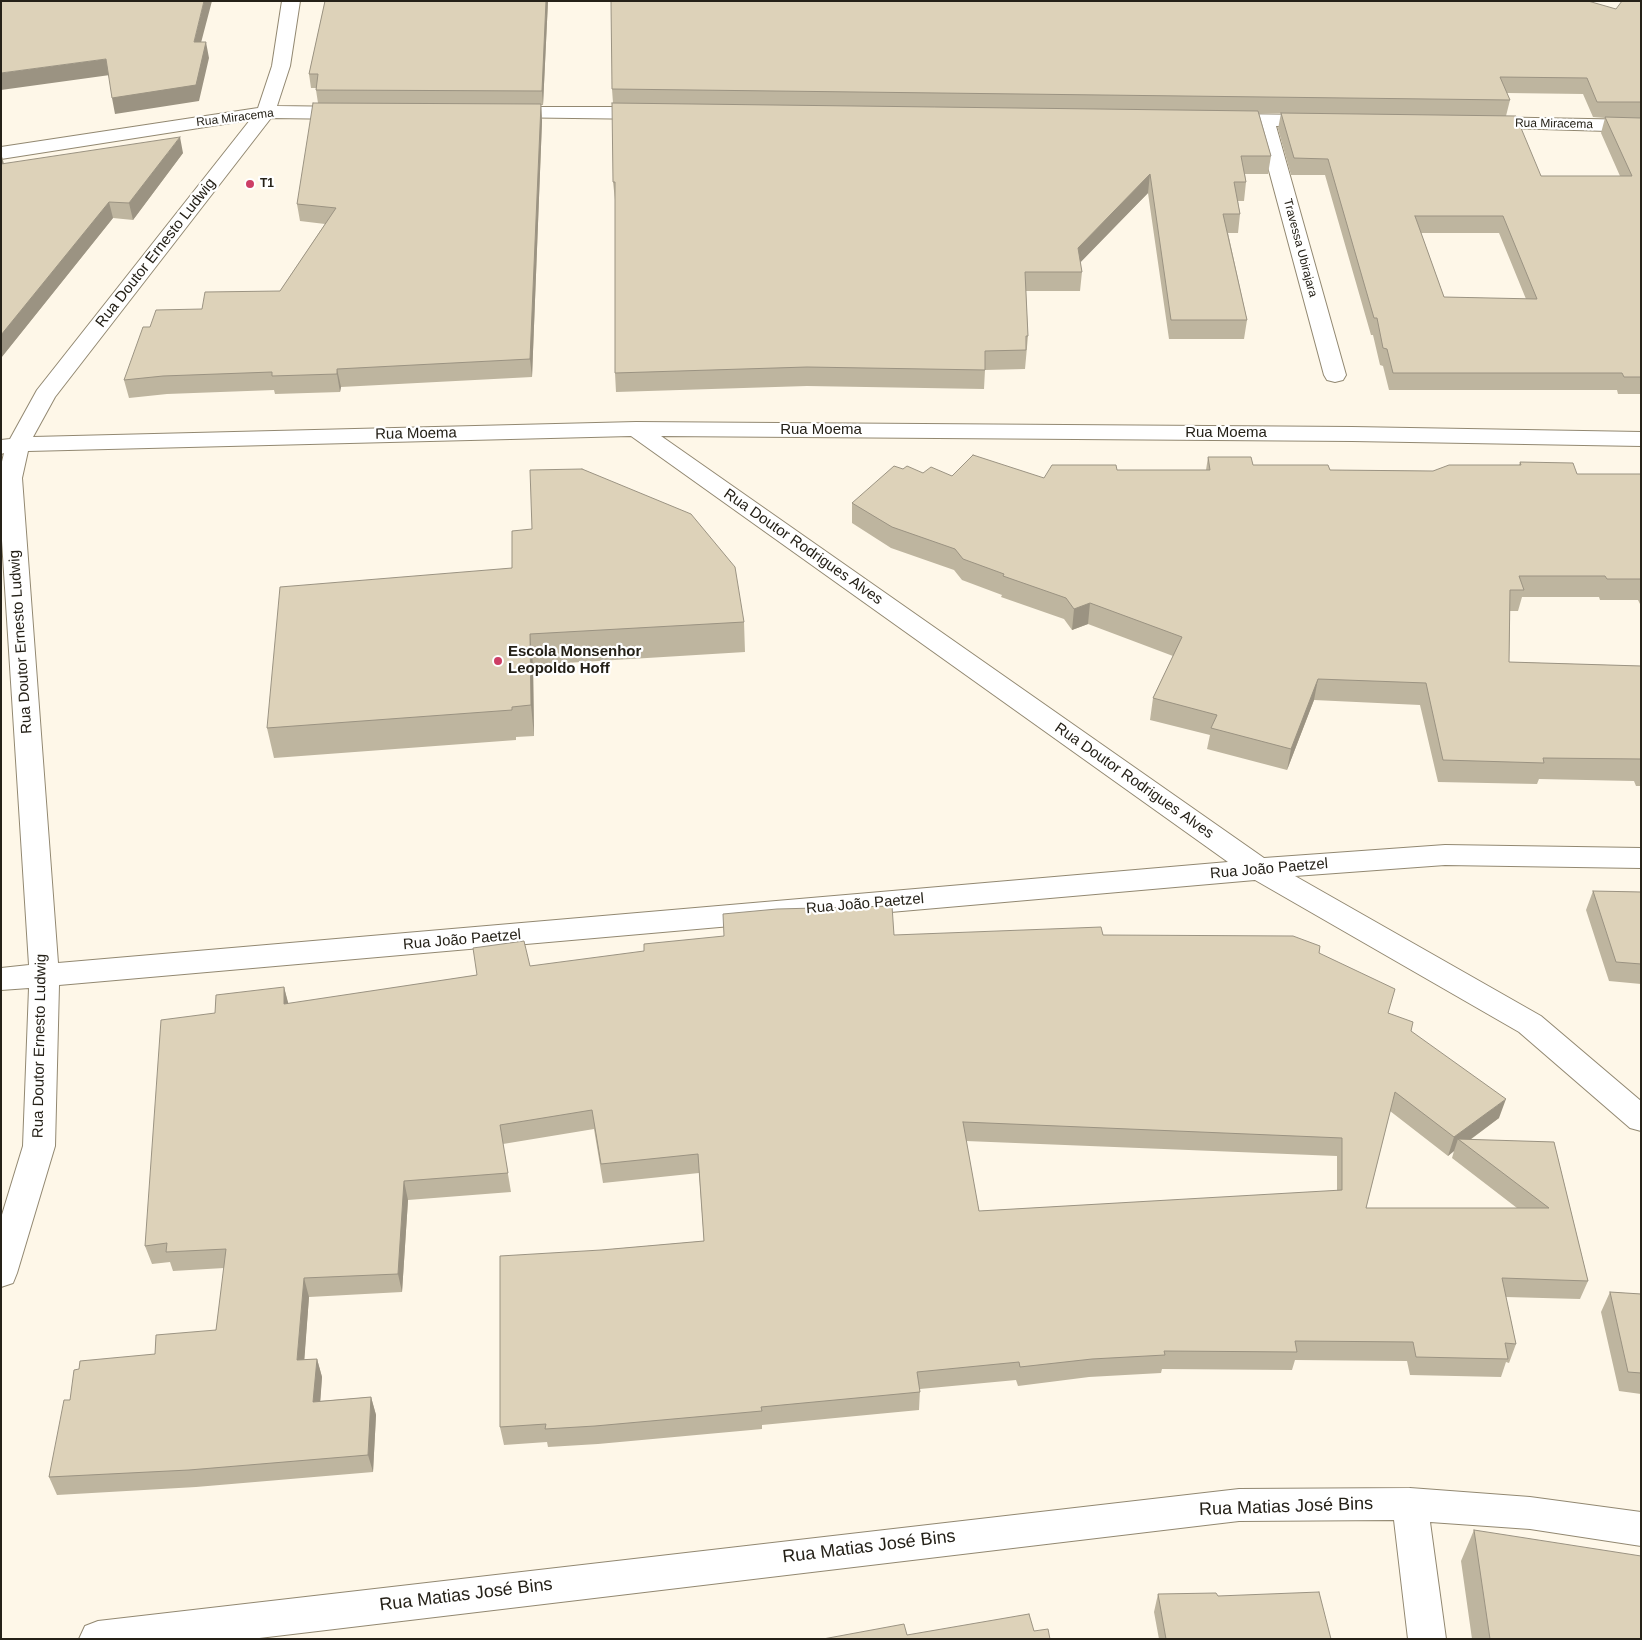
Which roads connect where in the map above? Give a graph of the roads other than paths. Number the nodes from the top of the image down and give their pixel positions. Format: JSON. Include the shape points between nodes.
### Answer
{"nodes":[{"id":1,"x":291,"y":1,"type":"edge"},
{"id":2,"x":266,"y":112,"type":"junction"},
{"id":3,"x":365,"y":112,"type":"edge"},
{"id":4,"x":484,"y":113,"type":"edge"},
{"id":5,"x":672,"y":113,"type":"edge"},
{"id":6,"x":1206,"y":120,"type":"edge"},
{"id":7,"x":1266,"y":120,"type":"junction"},
{"id":8,"x":1335,"y":121,"type":"edge"},
{"id":9,"x":1463,"y":123,"type":"edge"},
{"id":10,"x":1641,"y":126,"type":"edge"},
{"id":11,"x":1,"y":153,"type":"edge"},
{"id":12,"x":1335,"y":375,"type":"dead end"},
{"id":13,"x":636,"y":429,"type":"junction"},
{"id":14,"x":1641,"y":439,"type":"edge"},
{"id":15,"x":10,"y":445,"type":"edge"},
{"id":16,"x":1641,"y":858,"type":"edge"},
{"id":17,"x":1259,"y":869,"type":"junction"},
{"id":18,"x":44,"y":977,"type":"junction"},
{"id":19,"x":1,"y":980,"type":"edge"},
{"id":20,"x":1641,"y":1118,"type":"edge"},
{"id":21,"x":1,"y":1273,"type":"edge"},
{"id":22,"x":1410,"y":1504,"type":"junction"},
{"id":23,"x":1641,"y":1529,"type":"edge"},
{"id":24,"x":98,"y":1639,"type":"edge"},
{"id":25,"x":1427,"y":1639,"type":"edge"}],
"edges":[{"from":1,"to":2,"type":"street","name":"Rua Doutor Ernesto Ludwig","via":[[281,66]]},
{"from":2,"to":3,"type":"street","name":"Rua Miracema"},
{"from":2,"to":11,"type":"street","name":"Rua Miracema"},
{"from":2,"to":15,"type":"street","name":"Rua Doutor Ernesto Ludwig","via":[[45,395]]},
{"from":4,"to":5,"type":"street"},
{"from":6,"to":7,"type":"street"},
{"from":7,"to":8,"type":"street"},
{"from":7,"to":12,"type":"street","name":"Travessa Ubirajara"},
{"from":9,"to":10,"type":"street","name":"Rua Miracema"},
{"from":13,"to":14,"type":"street","name":"Rua Moema"},
{"from":13,"to":15,"type":"street","name":"Rua Moema"},
{"from":13,"to":17,"type":"street","name":"Rua Doutor Rodrigues Alves"},
{"from":15,"to":18,"type":"street","name":"Rua Doutor Ernesto Ludwig"},
{"from":16,"to":17,"type":"street","name":"Rua João Paetzel","via":[[1444,855]]},
{"from":17,"to":18,"type":"street","name":"Rua João Paetzel"},
{"from":17,"to":20,"type":"street","name":"Rua Doutor Rodrigues Alves","via":[[1530,1024]]},
{"from":18,"to":19,"type":"street","name":"Rua João Paetzel"},
{"from":18,"to":21,"type":"street","name":"Rua Doutor Ernesto Ludwig","via":[[39,1146]]},
{"from":22,"to":23,"type":"street","name":"Rua Matias José Bins","via":[[1530,1513]]},
{"from":22,"to":24,"type":"street","name":"Rua Matias José Bins","via":[[1239,1505]]},
{"from":22,"to":25,"type":"street"}]}
